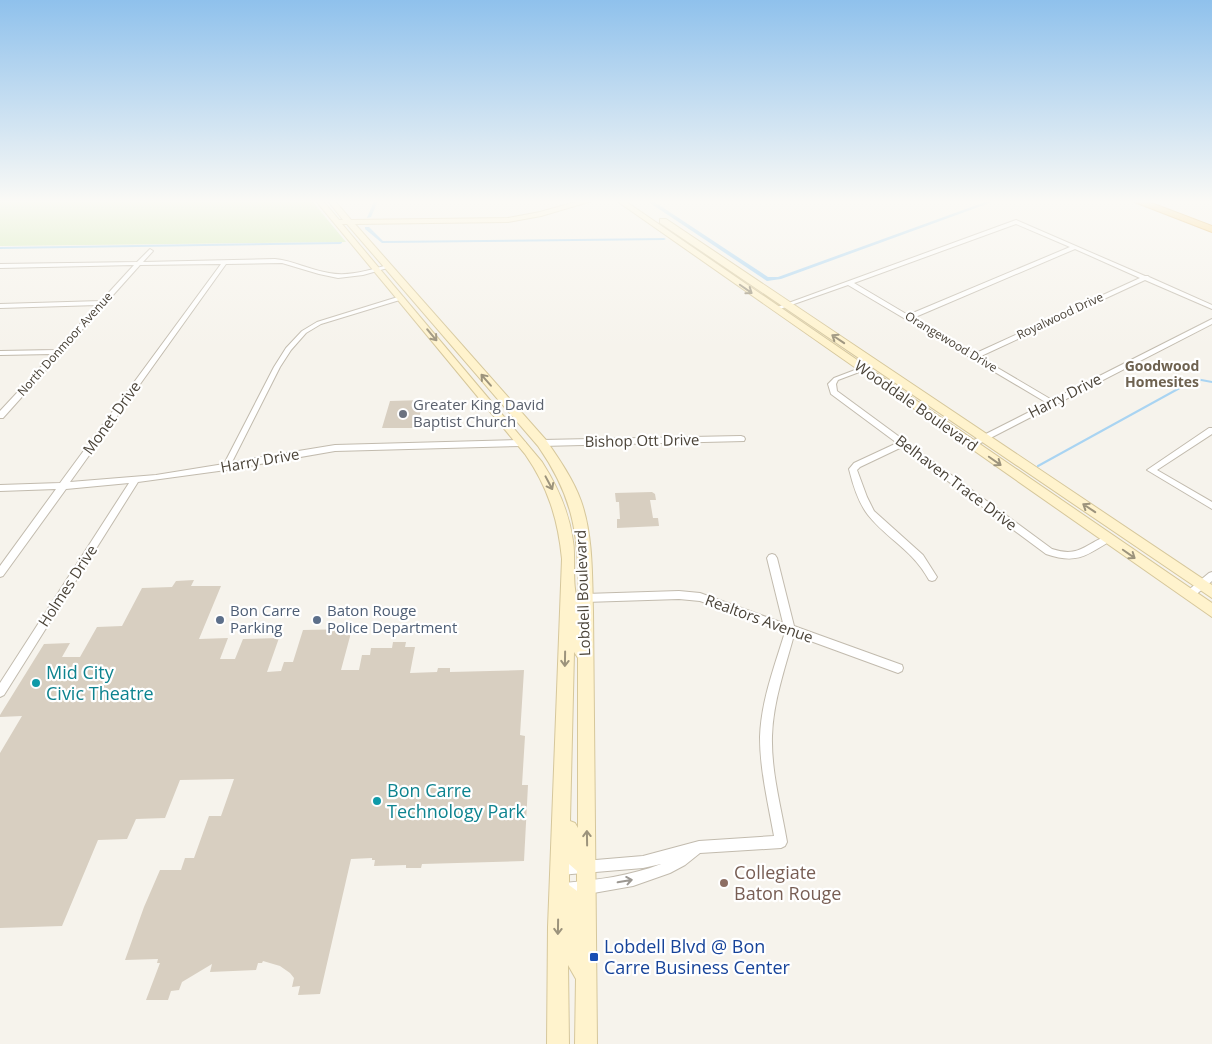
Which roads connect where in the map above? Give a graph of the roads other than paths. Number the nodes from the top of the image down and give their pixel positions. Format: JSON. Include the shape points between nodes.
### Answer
{"nodes":[{"id":1,"x":360,"y":250,"type":"edge"},
{"id":2,"x":373,"y":250,"type":"edge"},
{"id":3,"x":689,"y":250,"type":"edge"},
{"id":4,"x":706,"y":250,"type":"edge"},
{"id":5,"x":941,"y":250,"type":"edge"},
{"id":6,"x":1070,"y":250,"type":"edge"},
{"id":7,"x":1082,"y":250,"type":"edge"},
{"id":8,"x":150,"y":251,"type":"dead end"},
{"id":9,"x":224,"y":262,"type":"junction"},
{"id":10,"x":138,"y":264,"type":"junction"},
{"id":11,"x":0,"y":266,"type":"edge"},
{"id":12,"x":388,"y":267,"type":"junction"},
{"id":13,"x":377,"y":270,"type":"junction"},
{"id":14,"x":1146,"y":277,"type":"junction"},
{"id":15,"x":402,"y":283,"type":"junction"},
{"id":16,"x":850,"y":283,"type":"junction"},
{"id":17,"x":391,"y":286,"type":"junction"},
{"id":18,"x":401,"y":298,"type":"junction"},
{"id":19,"x":101,"y":303,"type":"junction"},
{"id":20,"x":788,"y":305,"type":"junction"},
{"id":21,"x":0,"y":306,"type":"edge"},
{"id":22,"x":1212,"y":307,"type":"edge"},
{"id":23,"x":775,"y":309,"type":"junction"},
{"id":24,"x":909,"y":317,"type":"junction"},
{"id":25,"x":1212,"y":321,"type":"edge"},
{"id":26,"x":58,"y":352,"type":"junction"},
{"id":27,"x":0,"y":353,"type":"edge"},
{"id":28,"x":975,"y":356,"type":"junction"},
{"id":29,"x":873,"y":362,"type":"junction"},
{"id":30,"x":472,"y":364,"type":"junction"},
{"id":31,"x":460,"y":368,"type":"junction"},
{"id":32,"x":860,"y":368,"type":"junction"},
{"id":33,"x":1052,"y":403,"type":"junction"},
{"id":34,"x":2,"y":413,"type":"edge"},
{"id":35,"x":1212,"y":430,"type":"edge"},
{"id":36,"x":985,"y":438,"type":"junction"},
{"id":37,"x":742,"y":439,"type":"dead end"},
{"id":38,"x":542,"y":442,"type":"junction"},
{"id":39,"x":522,"y":443,"type":"junction"},
{"id":40,"x":902,"y":444,"type":"junction"},
{"id":41,"x":971,"y":445,"type":"junction"},
{"id":42,"x":226,"y":467,"type":"junction"},
{"id":43,"x":135,"y":480,"type":"junction"},
{"id":44,"x":62,"y":486,"type":"junction"},
{"id":45,"x":0,"y":488,"type":"edge"},
{"id":46,"x":1212,"y":506,"type":"edge"},
{"id":47,"x":1108,"y":539,"type":"junction"},
{"id":48,"x":772,"y":558,"type":"dead end"},
{"id":49,"x":0,"y":573,"type":"edge"},
{"id":50,"x":932,"y":577,"type":"dead end"},
{"id":51,"x":1209,"y":584,"type":"edge"},
{"id":52,"x":1189,"y":595,"type":"junction"},
{"id":53,"x":567,"y":598,"type":"junction"},
{"id":54,"x":585,"y":598,"type":"junction"},
{"id":55,"x":1212,"y":611,"type":"edge"},
{"id":56,"x":790,"y":630,"type":"junction"},
{"id":57,"x":585,"y":655,"type":"junction"},
{"id":58,"x":898,"y":668,"type":"dead end"},
{"id":59,"x":0,"y":692,"type":"edge"},
{"id":60,"x":562,"y":786,"type":"junction"},
{"id":61,"x":699,"y":847,"type":"junction"},
{"id":62,"x":587,"y":866,"type":"junction"},
{"id":63,"x":560,"y":869,"type":"junction"},
{"id":64,"x":587,"y":888,"type":"junction"},
{"id":65,"x":559,"y":890,"type":"junction"},
{"id":66,"x":586,"y":977,"type":"junction"},
{"id":67,"x":558,"y":1044,"type":"edge"},
{"id":68,"x":586,"y":1044,"type":"edge"}],
"edges":[{"from":1,"to":13,"type":"main road","name":"Lobdell Boulevard"},
{"from":2,"to":12,"type":"main road","name":"Lobdell Boulevard"},
{"from":3,"to":23,"type":"main road","name":"Wooddale Boulevard","one_way":true},
{"from":4,"to":20,"type":"main road","name":"Wooddale Boulevard"},
{"from":5,"to":16,"type":"street"},
{"from":6,"to":24,"type":"street"},
{"from":7,"to":14,"type":"street"},
{"from":8,"to":10,"type":"street","name":"North Donmoor Avenue"},
{"from":9,"to":10,"type":"street"},
{"from":9,"to":13,"type":"street","via":[[288,262],[333,275]]},
{"from":9,"to":44,"type":"street","name":"Monet Drive"},
{"from":10,"to":11,"type":"street"},
{"from":10,"to":19,"type":"street","name":"North Donmoor Avenue"},
{"from":12,"to":13,"type":"street"},
{"from":12,"to":15,"type":"main road","name":"Lobdell Boulevard"},
{"from":13,"to":17,"type":"main road","name":"Lobdell Boulevard"},
{"from":14,"to":22,"type":"street"},
{"from":14,"to":28,"type":"street","name":"Royalwood Drive"},
{"from":15,"to":17,"type":"street"},
{"from":15,"to":30,"type":"main road","name":"Lobdell Boulevard"},
{"from":16,"to":20,"type":"street"},
{"from":16,"to":24,"type":"street","name":"Orangewood Drive"},
{"from":17,"to":18,"type":"main road","name":"Lobdell Boulevard"},
{"from":18,"to":31,"type":"main road","name":"Lobdell Boulevard","one_way":true},
{"from":18,"to":42,"type":"street","via":[[325,321],[304,332],[277,367]]},
{"from":19,"to":21,"type":"street"},
{"from":19,"to":26,"type":"street","name":"North Donmoor Avenue"},
{"from":20,"to":23,"type":"street"},
{"from":29,"to":20,"type":"main road","name":"Wooddale Boulevard","one_way":true},
{"from":23,"to":32,"type":"main road","name":"Wooddale Boulevard"},
{"from":24,"to":28,"type":"street","name":"Orangewood Drive"},
{"from":25,"to":33,"type":"street","name":"Harry Drive"},
{"from":26,"to":27,"type":"street"},
{"from":26,"to":34,"type":"street","name":"North Donmoor Avenue"},
{"from":28,"to":33,"type":"street","name":"Orangewood Drive"},
{"from":29,"to":32,"type":"street"},
{"from":29,"to":36,"type":"main road","name":"Wooddale Boulevard"},
{"from":30,"to":31,"type":"main road"},
{"from":38,"to":30,"type":"main road","name":"Lobdell Boulevard","one_way":true},
{"from":31,"to":39,"type":"main road","name":"Lobdell Boulevard"},
{"from":32,"to":40,"type":"street","name":"Belhaven Trace Drive","via":[[833,382],[834,392]]},
{"from":32,"to":41,"type":"main road","name":"Wooddale Boulevard"},
{"from":33,"to":36,"type":"street","name":"Harry Drive"},
{"from":35,"to":46,"type":"street","via":[[1152,470]]},
{"from":36,"to":41,"type":"street","name":"Harry Drive"},
{"from":51,"to":36,"type":"main road","name":"Wooddale Boulevard","one_way":true},
{"from":37,"to":38,"type":"street","name":"Bishop Ott Drive"},
{"from":38,"to":39,"type":"main road"},
{"from":38,"to":54,"type":"main road","name":"Lobdell Boulevard","via":[[571,491],[580,523]]},
{"from":39,"to":42,"type":"street","name":"Harry Drive","via":[[335,448]]},
{"from":39,"to":53,"type":"main road","name":"Lobdell Boulevard","one_way":true,"via":[[548,480],[567,529]]},
{"from":40,"to":47,"type":"street","name":"Belhaven Trace Drive","via":[[1049,552],[1078,556]]},
{"from":40,"to":50,"type":"street","via":[[853,469],[870,512],[921,558]]},
{"from":41,"to":47,"type":"main road","name":"Wooddale Boulevard","one_way":true},
{"from":42,"to":43,"type":"street","name":"Harry Drive"},
{"from":43,"to":44,"type":"street","name":"Harry Drive"},
{"from":43,"to":59,"type":"street","name":"Holmes Drive"},
{"from":44,"to":45,"type":"street","name":"Harry Drive"},
{"from":44,"to":49,"type":"street","name":"Monet Drive"},
{"from":47,"to":52,"type":"main road","name":"Wooddale Boulevard","one_way":true},
{"from":48,"to":56,"type":"street"},
{"from":51,"to":52,"type":"street"},
{"from":52,"to":55,"type":"main road","name":"Wooddale Boulevard"},
{"from":53,"to":54,"type":"main road"},
{"from":53,"to":57,"type":"main road","via":[[575,607],[578,650]]},
{"from":53,"to":60,"type":"main road","name":"Lobdell Boulevard","one_way":true},
{"from":54,"to":56,"type":"street","name":"Realtors Avenue","via":[[689,595]]},
{"from":54,"to":57,"type":"main road","name":"Lobdell Boulevard"},
{"from":56,"to":58,"type":"street","name":"Realtors Avenue"},
{"from":56,"to":61,"type":"street","via":[[771,699],[766,735],[767,764],[781,842]]},
{"from":62,"to":57,"type":"main road","name":"Lobdell Boulevard","one_way":true},
{"from":60,"to":62,"type":"main road","via":[[570,798],[571,852],[576,860]]},
{"from":60,"to":63,"type":"main road","name":"Lobdell Boulevard"},
{"from":61,"to":62,"type":"street","via":[[643,862]]},
{"from":64,"to":61,"type":"street","one_way":true,"via":[[631,881],[656,873],[680,862]]},
{"from":62,"to":63,"type":"street"},
{"from":62,"to":64,"type":"main road","name":"Lobdell Boulevard"},
{"from":63,"to":65,"type":"main road","name":"Lobdell Boulevard"},
{"from":64,"to":65,"type":"street"},
{"from":64,"to":66,"type":"main road","name":"Lobdell Boulevard"},
{"from":65,"to":66,"type":"main road","via":[[573,901],[576,960]]},
{"from":65,"to":67,"type":"main road","name":"Lobdell Boulevard","one_way":true},
{"from":66,"to":68,"type":"main road","name":"Lobdell Boulevard"}]}
